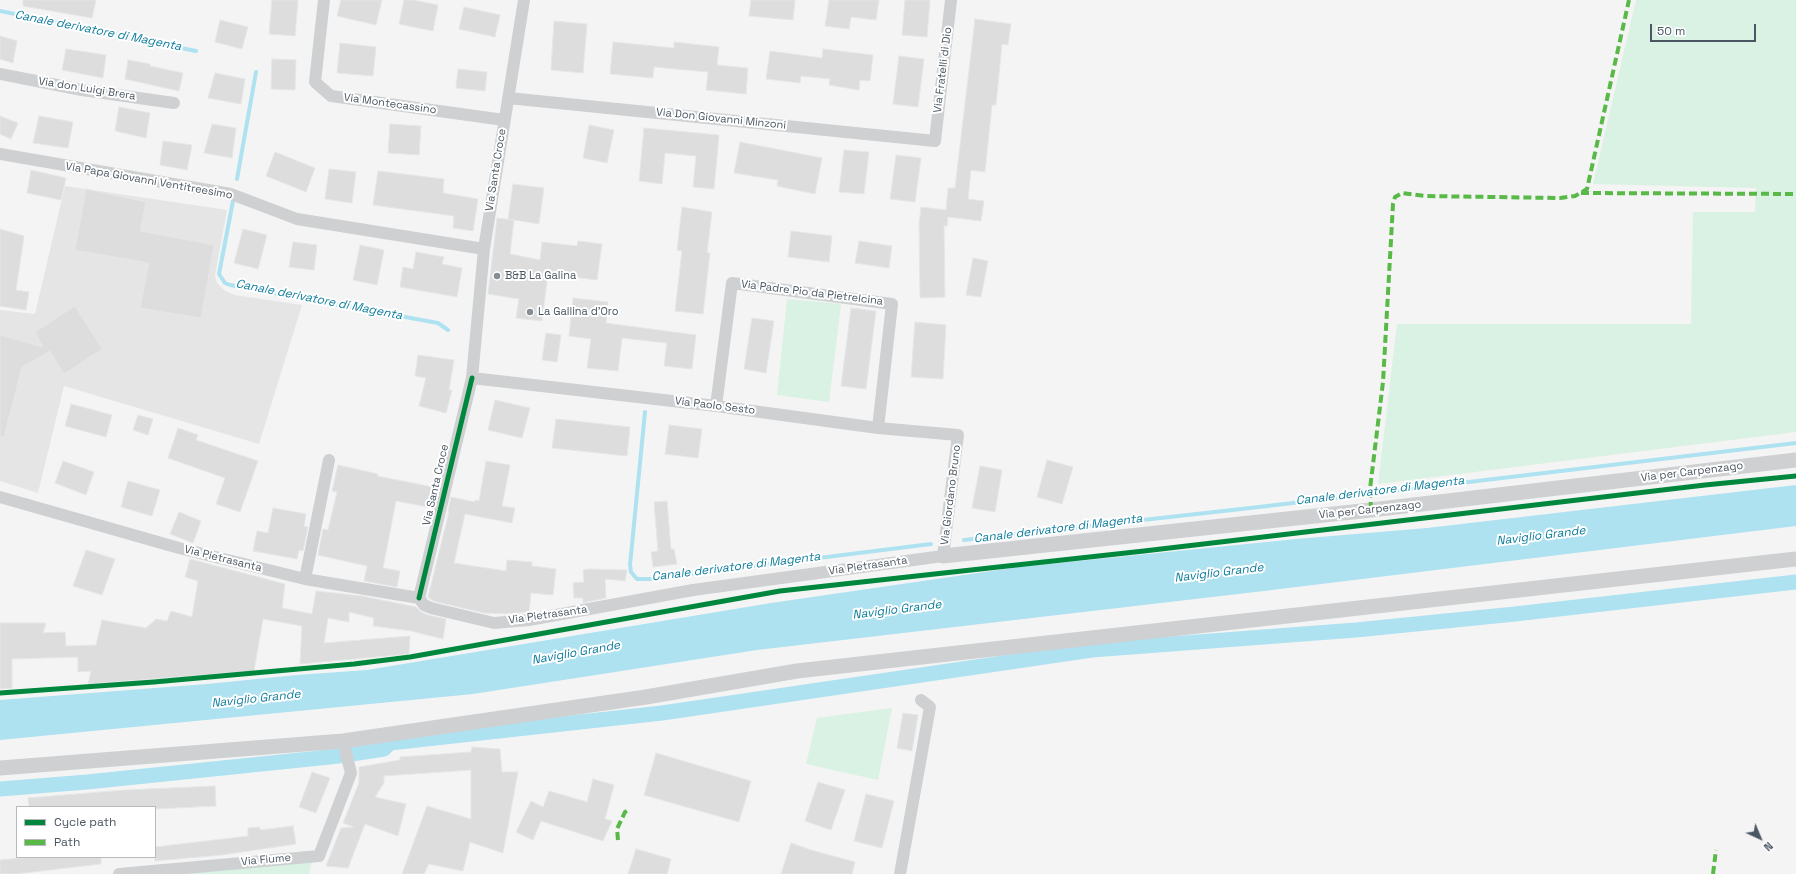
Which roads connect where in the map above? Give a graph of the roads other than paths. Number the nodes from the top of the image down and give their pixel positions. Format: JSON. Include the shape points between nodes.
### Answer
{"nodes":[{"id":1,"x":324,"y":0,"type":"edge"},
{"id":2,"x":524,"y":0,"type":"edge"},
{"id":3,"x":951,"y":0,"type":"edge"},
{"id":4,"x":0,"y":74,"type":"edge"},
{"id":5,"x":508,"y":98,"type":"junction"},
{"id":6,"x":174,"y":102,"type":"dead end"},
{"id":7,"x":504,"y":120,"type":"junction"},
{"id":8,"x":935,"y":140,"type":"joint"},
{"id":9,"x":0,"y":154,"type":"edge"},
{"id":10,"x":484,"y":250,"type":"junction"},
{"id":11,"x":472,"y":378,"type":"junction"},
{"id":12,"x":716,"y":406,"type":"junction"},
{"id":13,"x":878,"y":428,"type":"junction"},
{"id":14,"x":958,"y":435,"type":"joint"},
{"id":15,"x":329,"y":460,"type":"dead end"},
{"id":16,"x":1796,"y":460,"type":"edge"},
{"id":17,"x":0,"y":497,"type":"edge"},
{"id":18,"x":943,"y":556,"type":"junction"},
{"id":19,"x":1796,"y":559,"type":"edge"},
{"id":20,"x":305,"y":579,"type":"junction"},
{"id":21,"x":419,"y":598,"type":"junction"},
{"id":22,"x":921,"y":700,"type":"dead end"},
{"id":23,"x":345,"y":750,"type":"junction"},
{"id":24,"x":0,"y":768,"type":"edge"},
{"id":25,"x":118,"y":874,"type":"edge"},
{"id":26,"x":900,"y":874,"type":"edge"}],
"edges":[{"from":1,"to":7,"type":"street","name":"Via Montecassino","via":[[315,82],[331,96]]},
{"from":2,"to":5,"type":"street","name":"Via Santa Croce"},
{"from":3,"to":8,"type":"street","name":"Via Fratelli di Dio"},
{"from":4,"to":6,"type":"street","name":"Via don Luigi Brera","via":[[82,90]]},
{"from":5,"to":7,"type":"street","name":"Via Santa Croce"},
{"from":5,"to":8,"type":"street","name":"Via Don Giovanni Minzoni"},
{"from":7,"to":10,"type":"street","name":"Via Santa Croce"},
{"from":9,"to":10,"type":"street","name":"Via Papa Giovanni Ventitreesimo","via":[[232,194],[297,220]]},
{"from":10,"to":11,"type":"street","name":"Via Santa Croce"},
{"from":11,"to":12,"type":"street","name":"Via Paolo Sesto"},
{"from":11,"to":21,"type":"street","name":"Via Santa Croce"},
{"from":12,"to":13,"type":"street","name":"Via Paolo Sesto"},
{"from":12,"to":13,"type":"street","name":"Via Padre Pio da Pietrelcina","via":[[732,283],[892,304]]},
{"from":13,"to":14,"type":"street","name":"Via Paolo Sesto"},
{"from":14,"to":18,"type":"street","name":"Via Giordano Bruno"},
{"from":15,"to":20,"type":"street"},
{"from":16,"to":18,"type":"street","name":"Via per Carpenzago","via":[[1371,510]]},
{"from":17,"to":20,"type":"street","name":"Via Pietrasanta","via":[[179,548]]},
{"from":18,"to":21,"type":"street","name":"Via Pietrasanta","via":[[694,590],[529,620],[494,623],[431,608],[424,605]]},
{"from":19,"to":23,"type":"street","via":[[797,671]]},
{"from":20,"to":21,"type":"street","name":"Via Pietrasanta"},
{"from":22,"to":26,"type":"street","via":[[930,707]]},
{"from":23,"to":24,"type":"street"},
{"from":23,"to":25,"type":"street","name":"Via Fiume","via":[[351,773],[319,856]]}]}
